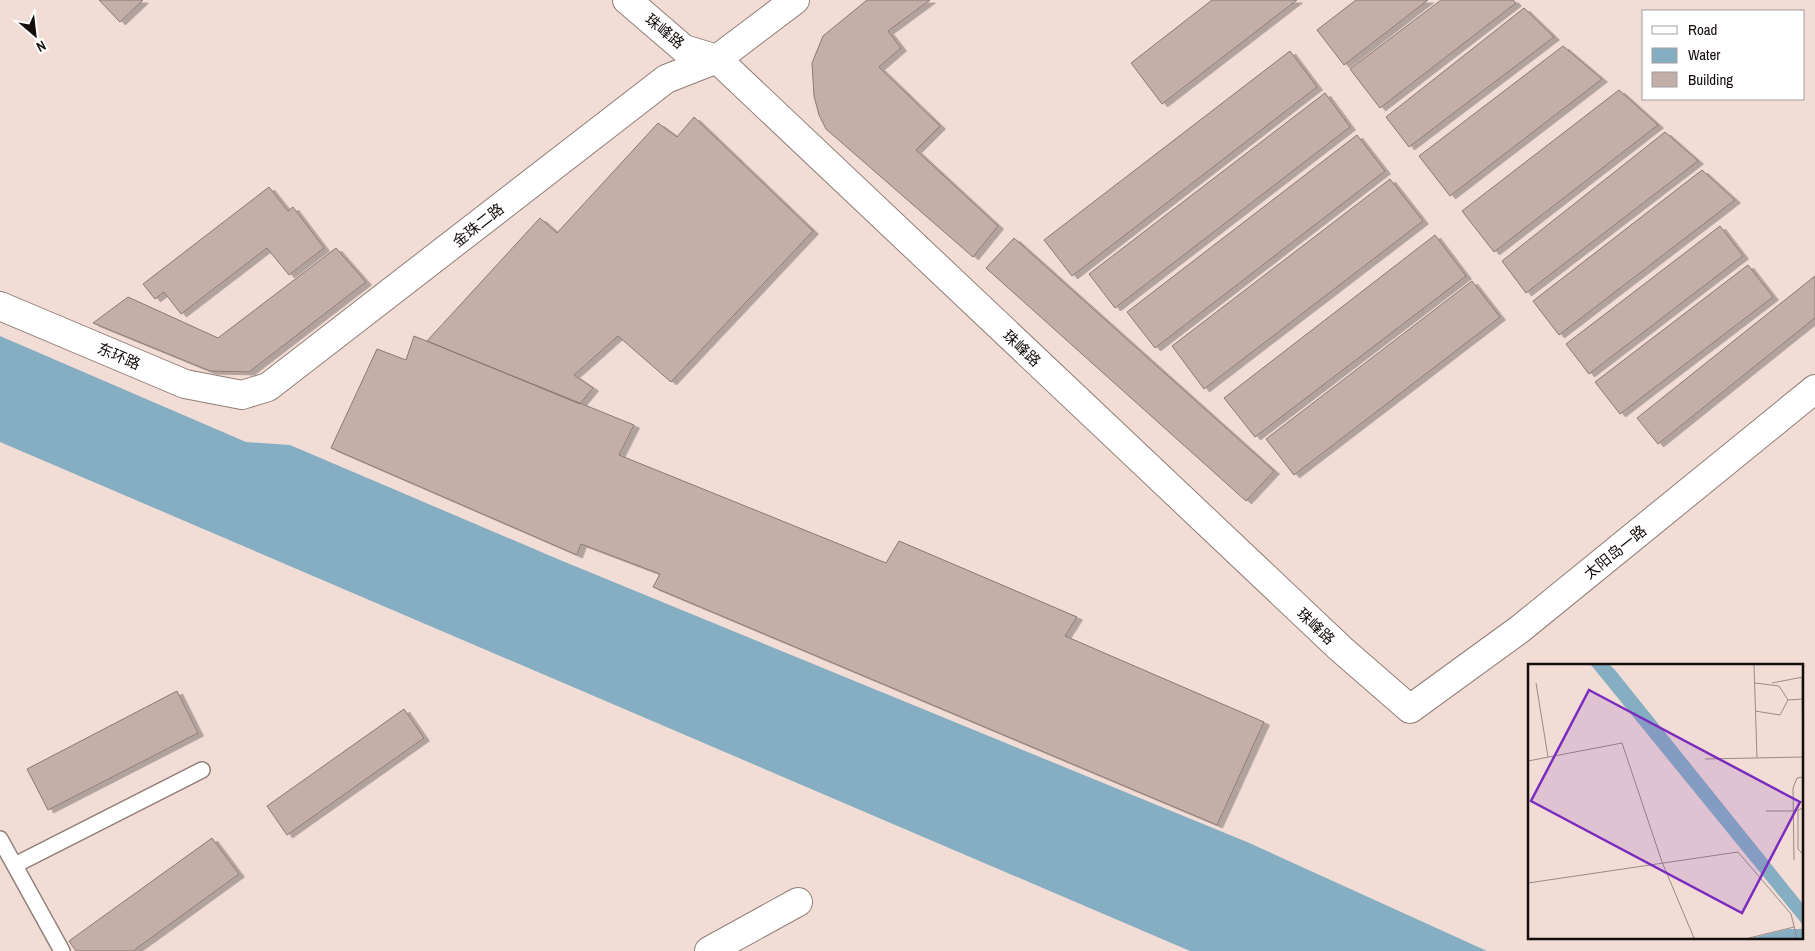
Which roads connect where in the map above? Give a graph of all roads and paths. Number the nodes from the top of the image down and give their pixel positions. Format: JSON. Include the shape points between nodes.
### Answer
{"nodes":[{"id":1,"x":627,"y":0,"type":"edge"},
{"id":2,"x":795,"y":0,"type":"edge"},
{"id":3,"x":717,"y":59,"type":"junction"},
{"id":4,"x":0,"y":306,"type":"edge"},
{"id":5,"x":1815,"y":389,"type":"edge"},
{"id":6,"x":242,"y":395,"type":"joint"},
{"id":7,"x":1410,"y":708,"type":"joint"},
{"id":8,"x":202,"y":770,"type":"dead end"},
{"id":9,"x":0,"y":839,"type":"edge"},
{"id":10,"x":14,"y":866,"type":"junction"},
{"id":11,"x":798,"y":902,"type":"dead end"},
{"id":12,"x":62,"y":951,"type":"edge"},
{"id":13,"x":709,"y":951,"type":"edge"}],
"edges":[{"from":1,"to":3,"type":"street","name":"珠峰路","via":[[684,49]]},
{"from":2,"to":3,"type":"street","name":"金珠二路"},
{"from":3,"to":6,"type":"street","name":"金珠二路","via":[[666,80],[268,387]]},
{"from":3,"to":7,"type":"street","name":"珠峰路","via":[[1341,649]]},
{"from":4,"to":6,"type":"street","name":"东环路","via":[[186,384]]},
{"from":5,"to":7,"type":"street","name":"太阳岛一路","via":[[1520,629]]},
{"from":8,"to":10,"type":"lane"},
{"from":9,"to":10,"type":"lane"},
{"from":10,"to":12,"type":"lane"},
{"from":11,"to":13,"type":"street"}]}
